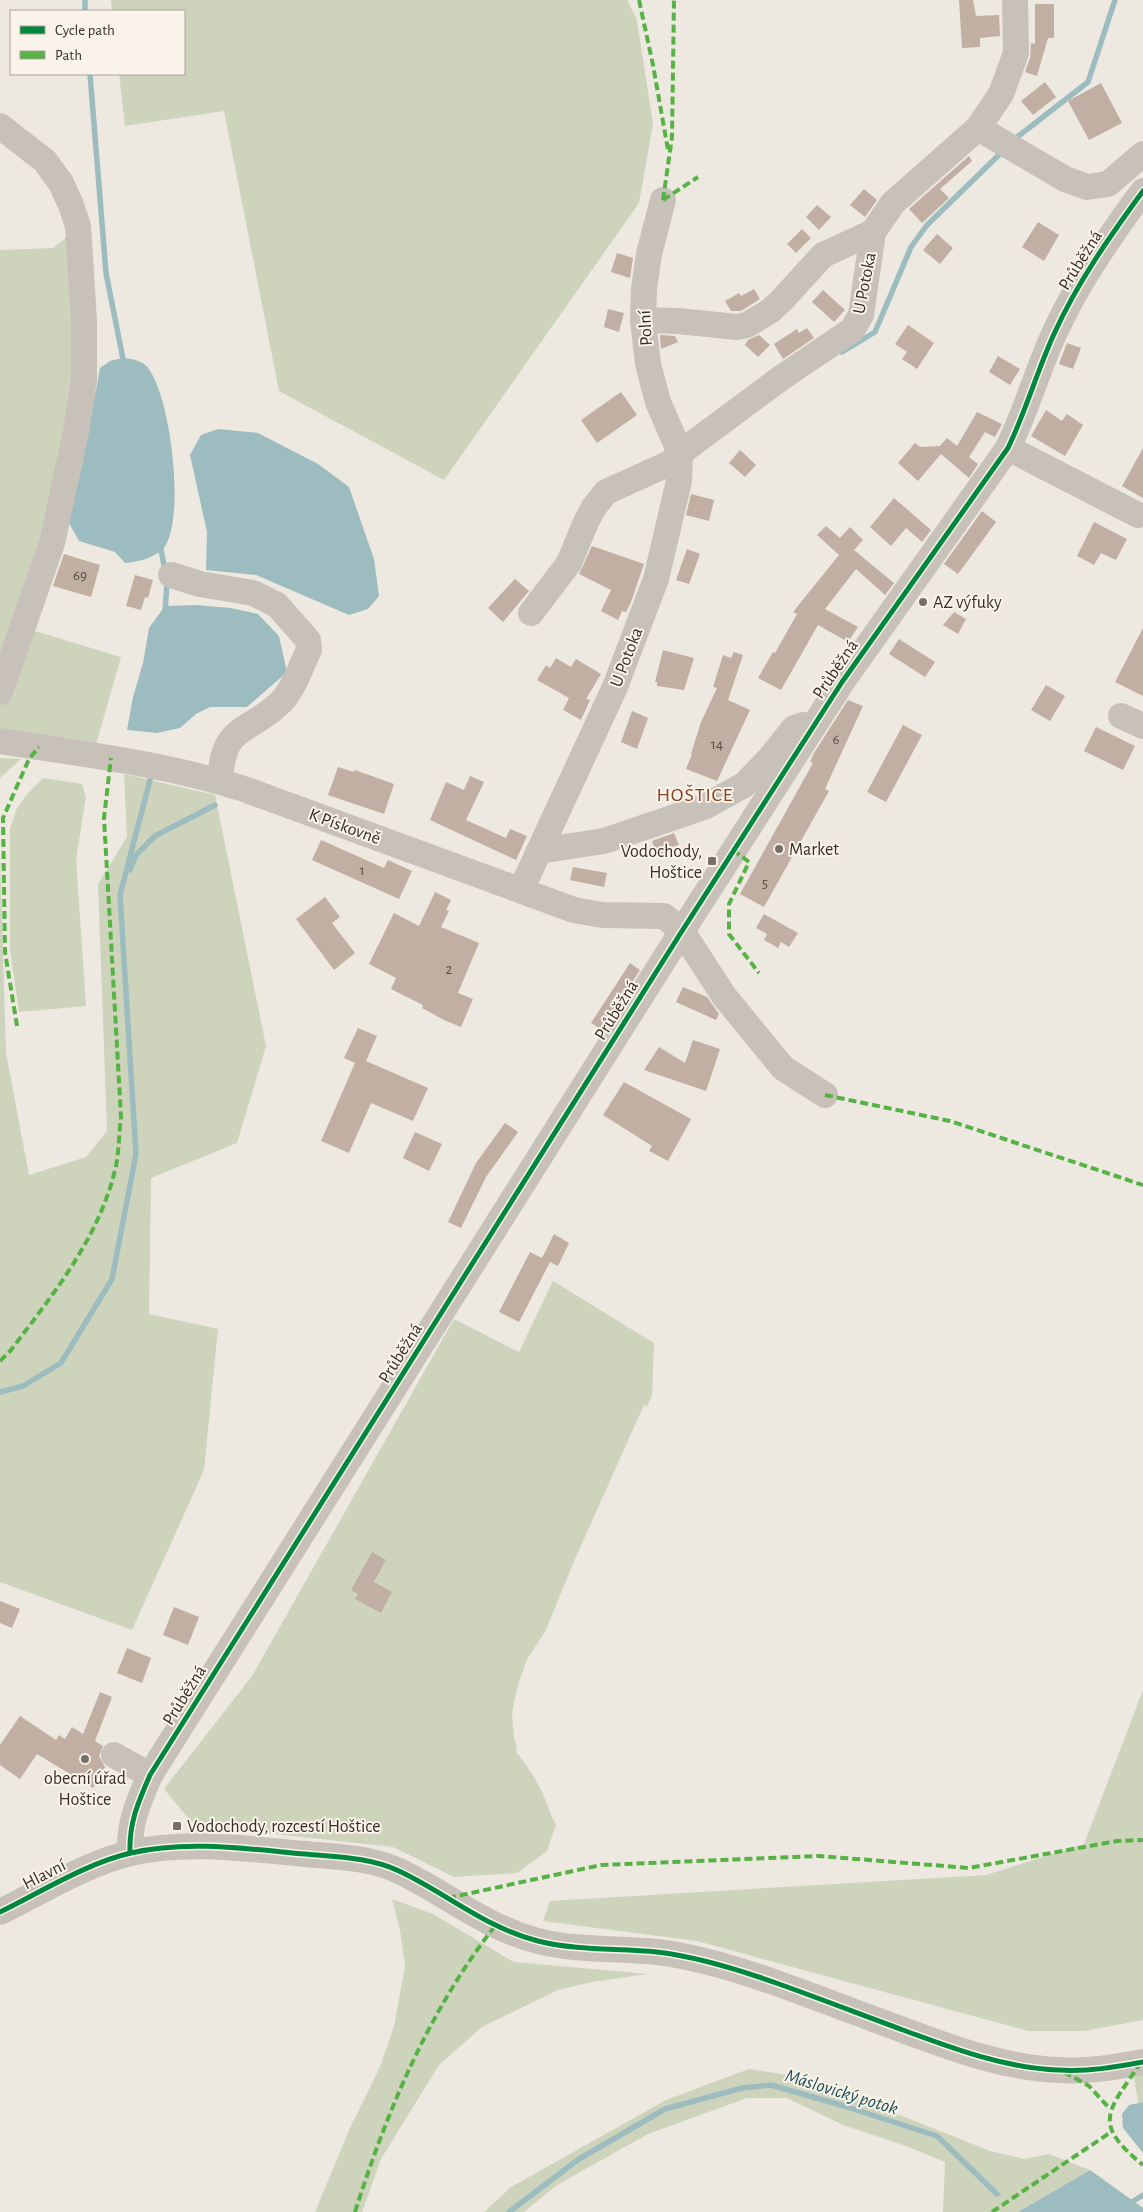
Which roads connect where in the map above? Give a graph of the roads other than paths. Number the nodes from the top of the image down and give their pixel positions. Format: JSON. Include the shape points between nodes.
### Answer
{"nodes":[{"id":1,"x":1015,"y":0,"type":"edge"},
{"id":2,"x":0,"y":126,"type":"edge"},
{"id":3,"x":978,"y":128,"type":"junction"},
{"id":4,"x":1143,"y":154,"type":"edge"},
{"id":5,"x":1143,"y":190,"type":"edge"},
{"id":6,"x":663,"y":200,"type":"dead end"},
{"id":7,"x":1135,"y":216,"type":"edge"},
{"id":8,"x":874,"y":232,"type":"junction"},
{"id":9,"x":643,"y":320,"type":"junction"},
{"id":10,"x":1008,"y":448,"type":"junction"},
{"id":11,"x":680,"y":453,"type":"junction"},
{"id":12,"x":1138,"y":515,"type":"dead end"},
{"id":13,"x":171,"y":575,"type":"dead end"},
{"id":14,"x":531,"y":613,"type":"dead end"},
{"id":15,"x":0,"y":692,"type":"edge"},
{"id":16,"x":813,"y":727,"type":"junction"},
{"id":17,"x":0,"y":741,"type":"edge"},
{"id":18,"x":220,"y":781,"type":"junction"},
{"id":19,"x":539,"y":851,"type":"junction"},
{"id":20,"x":521,"y":890,"type":"junction"},
{"id":21,"x":682,"y":931,"type":"junction"},
{"id":22,"x":825,"y":1095,"type":"dead end"},
{"id":23,"x":114,"y":1755,"type":"dead end"},
{"id":24,"x":150,"y":1776,"type":"junction"},
{"id":25,"x":130,"y":1853,"type":"junction"},
{"id":26,"x":0,"y":1912,"type":"edge"},
{"id":27,"x":1143,"y":2062,"type":"edge"}],
"edges":[{"from":1,"to":3,"type":"street","name":"U Potoka","via":[[1016,53],[1001,94]]},
{"from":2,"to":15,"type":"street","via":[[45,161],[71,205],[78,226],[84,321],[82,389],[76,432],[52,543]]},
{"from":3,"to":4,"type":"street","via":[[1065,179],[1087,187],[1108,184]]},
{"from":3,"to":8,"type":"street","name":"U Potoka","via":[[893,202]]},
{"from":5,"to":7,"type":"street","name":"Průběžná"},
{"from":6,"to":9,"type":"street","name":"Polní","via":[[649,254]]},
{"from":7,"to":10,"type":"street","name":"Průběžná","via":[[1065,309]]},
{"from":8,"to":9,"type":"street","via":[[823,255],[782,300],[747,325]]},
{"from":8,"to":11,"type":"street","name":"U Potoka","via":[[861,315],[852,330]]},
{"from":9,"to":11,"type":"street","name":"Polní","via":[[648,364],[658,402]]},
{"from":10,"to":12,"type":"street"},
{"from":10,"to":16,"type":"street","name":"Průběžná"},
{"from":11,"to":14,"type":"street","name":"U Potoka","via":[[670,463],[606,492],[586,522],[569,563]]},
{"from":11,"to":19,"type":"street","name":"U Potoka","via":[[679,481],[656,579],[615,687]]},
{"from":13,"to":18,"type":"street","via":[[200,584],[253,593],[277,605],[308,640],[309,645],[282,701],[230,740],[223,752]]},
{"from":16,"to":19,"type":"street","via":[[794,728],[744,785],[704,807],[604,841]]},
{"from":16,"to":21,"type":"street","name":"Průběžná"},
{"from":17,"to":18,"type":"street","name":"K Pískovně","via":[[120,760]]},
{"from":18,"to":20,"type":"street","name":"K Pískovně"},
{"from":19,"to":20,"type":"street","name":"U Potoka"},
{"from":20,"to":21,"type":"street","name":"K Pískovně","via":[[574,910],[602,915],[664,916]]},
{"from":21,"to":22,"type":"street","name":"K Pískovně","via":[[724,996],[783,1068]]},
{"from":21,"to":24,"type":"street","name":"Průběžná"},
{"from":23,"to":24,"type":"street"},
{"from":24,"to":25,"type":"street","name":"Průběžná","via":[[134,1812]]},
{"from":25,"to":26,"type":"street","name":"Hlavní","via":[[80,1871]]},
{"from":25,"to":27,"type":"street","name":"Hlavní","via":[[179,1847],[238,1848],[374,1863],[397,1870],[494,1926],[537,1941],[562,1946],[657,1952],[706,1961],[959,2050],[1008,2064],[1062,2070],[1102,2069]]}]}
